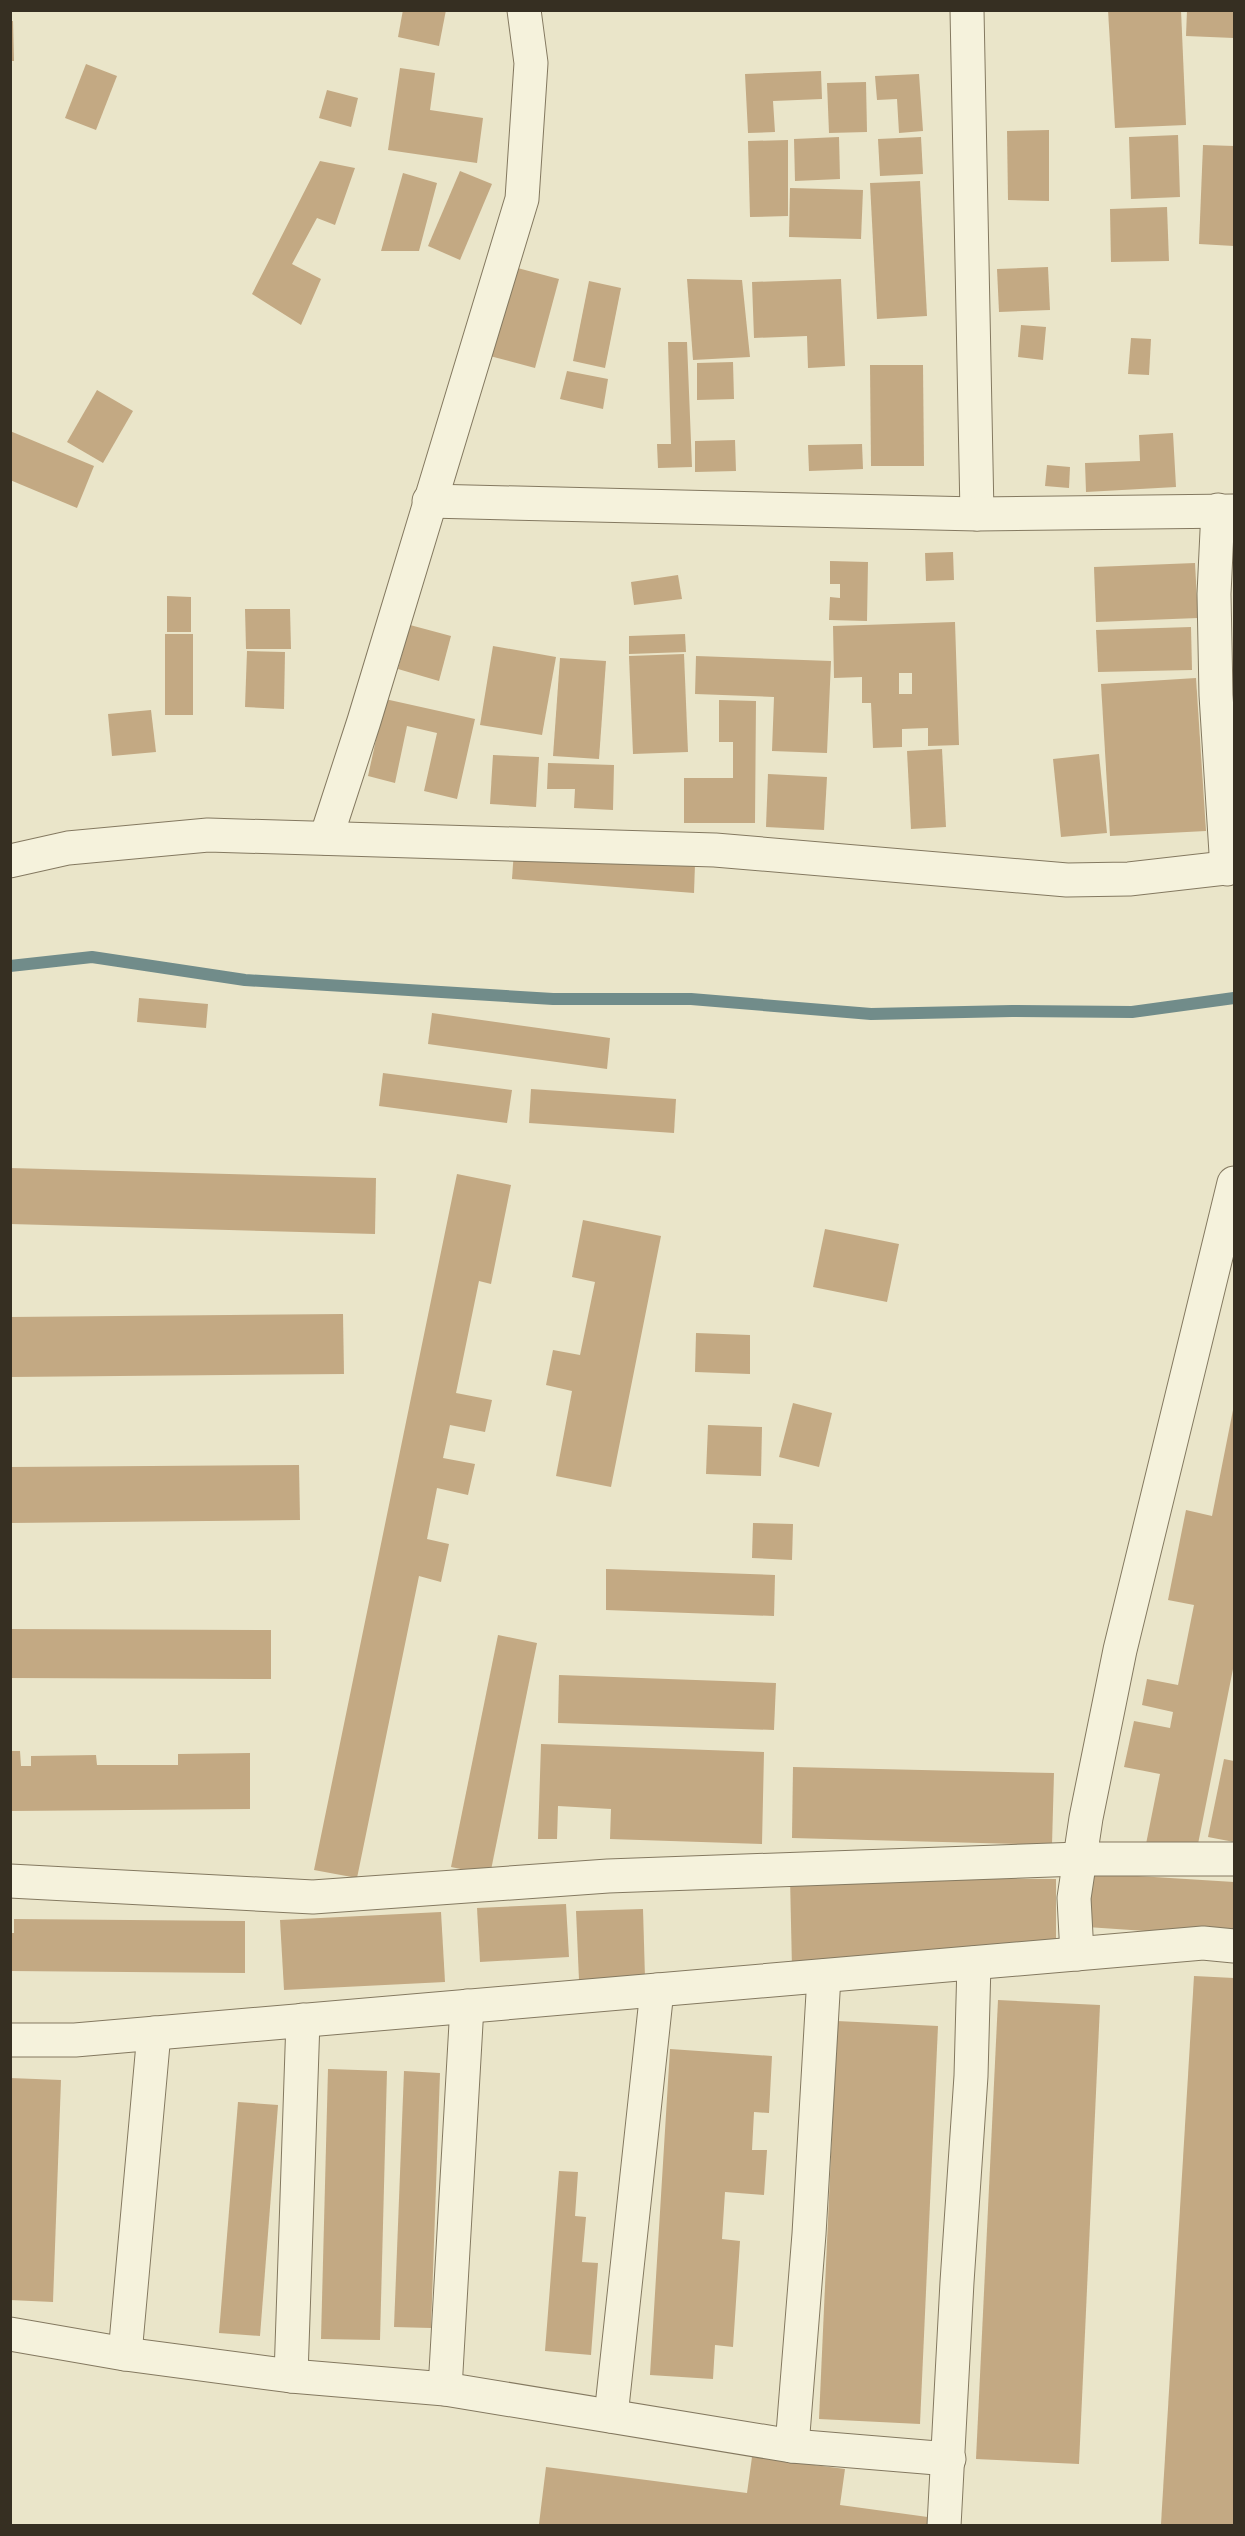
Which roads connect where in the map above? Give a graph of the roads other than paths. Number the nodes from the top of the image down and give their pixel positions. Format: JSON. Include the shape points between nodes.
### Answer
{"nodes":[{"id":1,"x":524,"y":10,"type":"edge"},
{"id":2,"x":967,"y":10,"type":"edge"},
{"id":3,"x":429,"y":501,"type":"junction"},
{"id":4,"x":1226,"y":510,"type":"edge"},
{"id":5,"x":977,"y":514,"type":"junction"},
{"id":6,"x":326,"y":837,"type":"junction"},
{"id":7,"x":10,"y":861,"type":"edge"},
{"id":8,"x":1231,"y":868,"type":"edge"},
{"id":9,"x":1234,"y":1183,"type":"edge"},
{"id":10,"x":1080,"y":1859,"type":"junction"},
{"id":11,"x":1234,"y":1859,"type":"edge"},
{"id":12,"x":10,"y":1881,"type":"edge"},
{"id":13,"x":1234,"y":1946,"type":"edge"},
{"id":14,"x":1077,"y":1954,"type":"junction"},
{"id":15,"x":975,"y":1963,"type":"junction"},
{"id":16,"x":824,"y":1976,"type":"junction"},
{"id":17,"x":657,"y":1990,"type":"junction"},
{"id":18,"x":466,"y":2006,"type":"junction"},
{"id":19,"x":303,"y":2020,"type":"junction"},
{"id":20,"x":154,"y":2033,"type":"junction"},
{"id":21,"x":10,"y":2040,"type":"edge"},
{"id":22,"x":10,"y":2334,"type":"edge"},
{"id":23,"x":125,"y":2354,"type":"junction"},
{"id":24,"x":291,"y":2376,"type":"junction"},
{"id":25,"x":445,"y":2389,"type":"junction"},
{"id":26,"x":611,"y":2416,"type":"junction"},
{"id":27,"x":792,"y":2446,"type":"junction"},
{"id":28,"x":949,"y":2459,"type":"junction"},
{"id":29,"x":944,"y":2526,"type":"edge"}],
"edges":[{"from":1,"to":3,"type":"street","via":[[531,63],[522,199]]},
{"from":2,"to":5,"type":"street"},
{"from":3,"to":5,"type":"street"},
{"from":3,"to":6,"type":"street"},
{"from":4,"to":5,"type":"street"},
{"from":4,"to":8,"type":"street","via":[[1214,594],[1216,695]]},
{"from":6,"to":7,"type":"street","via":[[208,835],[68,848]]},
{"from":6,"to":8,"type":"street","via":[[715,850],[1067,880],[1129,879]]},
{"from":9,"to":10,"type":"street","via":[[1120,1650]]},
{"from":10,"to":11,"type":"street"},
{"from":10,"to":12,"type":"street","via":[[608,1876],[313,1897]]},
{"from":10,"to":14,"type":"street","via":[[1074,1898]]},
{"from":13,"to":14,"type":"street","via":[[1203,1943]]},
{"from":14,"to":15,"type":"street"},
{"from":15,"to":16,"type":"street"},
{"from":15,"to":28,"type":"street"},
{"from":16,"to":17,"type":"street"},
{"from":16,"to":27,"type":"street"},
{"from":17,"to":18,"type":"street"},
{"from":17,"to":26,"type":"street"},
{"from":18,"to":19,"type":"street"},
{"from":18,"to":25,"type":"street"},
{"from":19,"to":20,"type":"street"},
{"from":19,"to":24,"type":"street"},
{"from":20,"to":21,"type":"street","via":[[75,2040]]},
{"from":20,"to":23,"type":"street"},
{"from":22,"to":23,"type":"street"},
{"from":23,"to":24,"type":"street"},
{"from":24,"to":25,"type":"street"},
{"from":25,"to":26,"type":"street"},
{"from":26,"to":27,"type":"street"},
{"from":27,"to":28,"type":"street"},
{"from":28,"to":29,"type":"street"}]}
